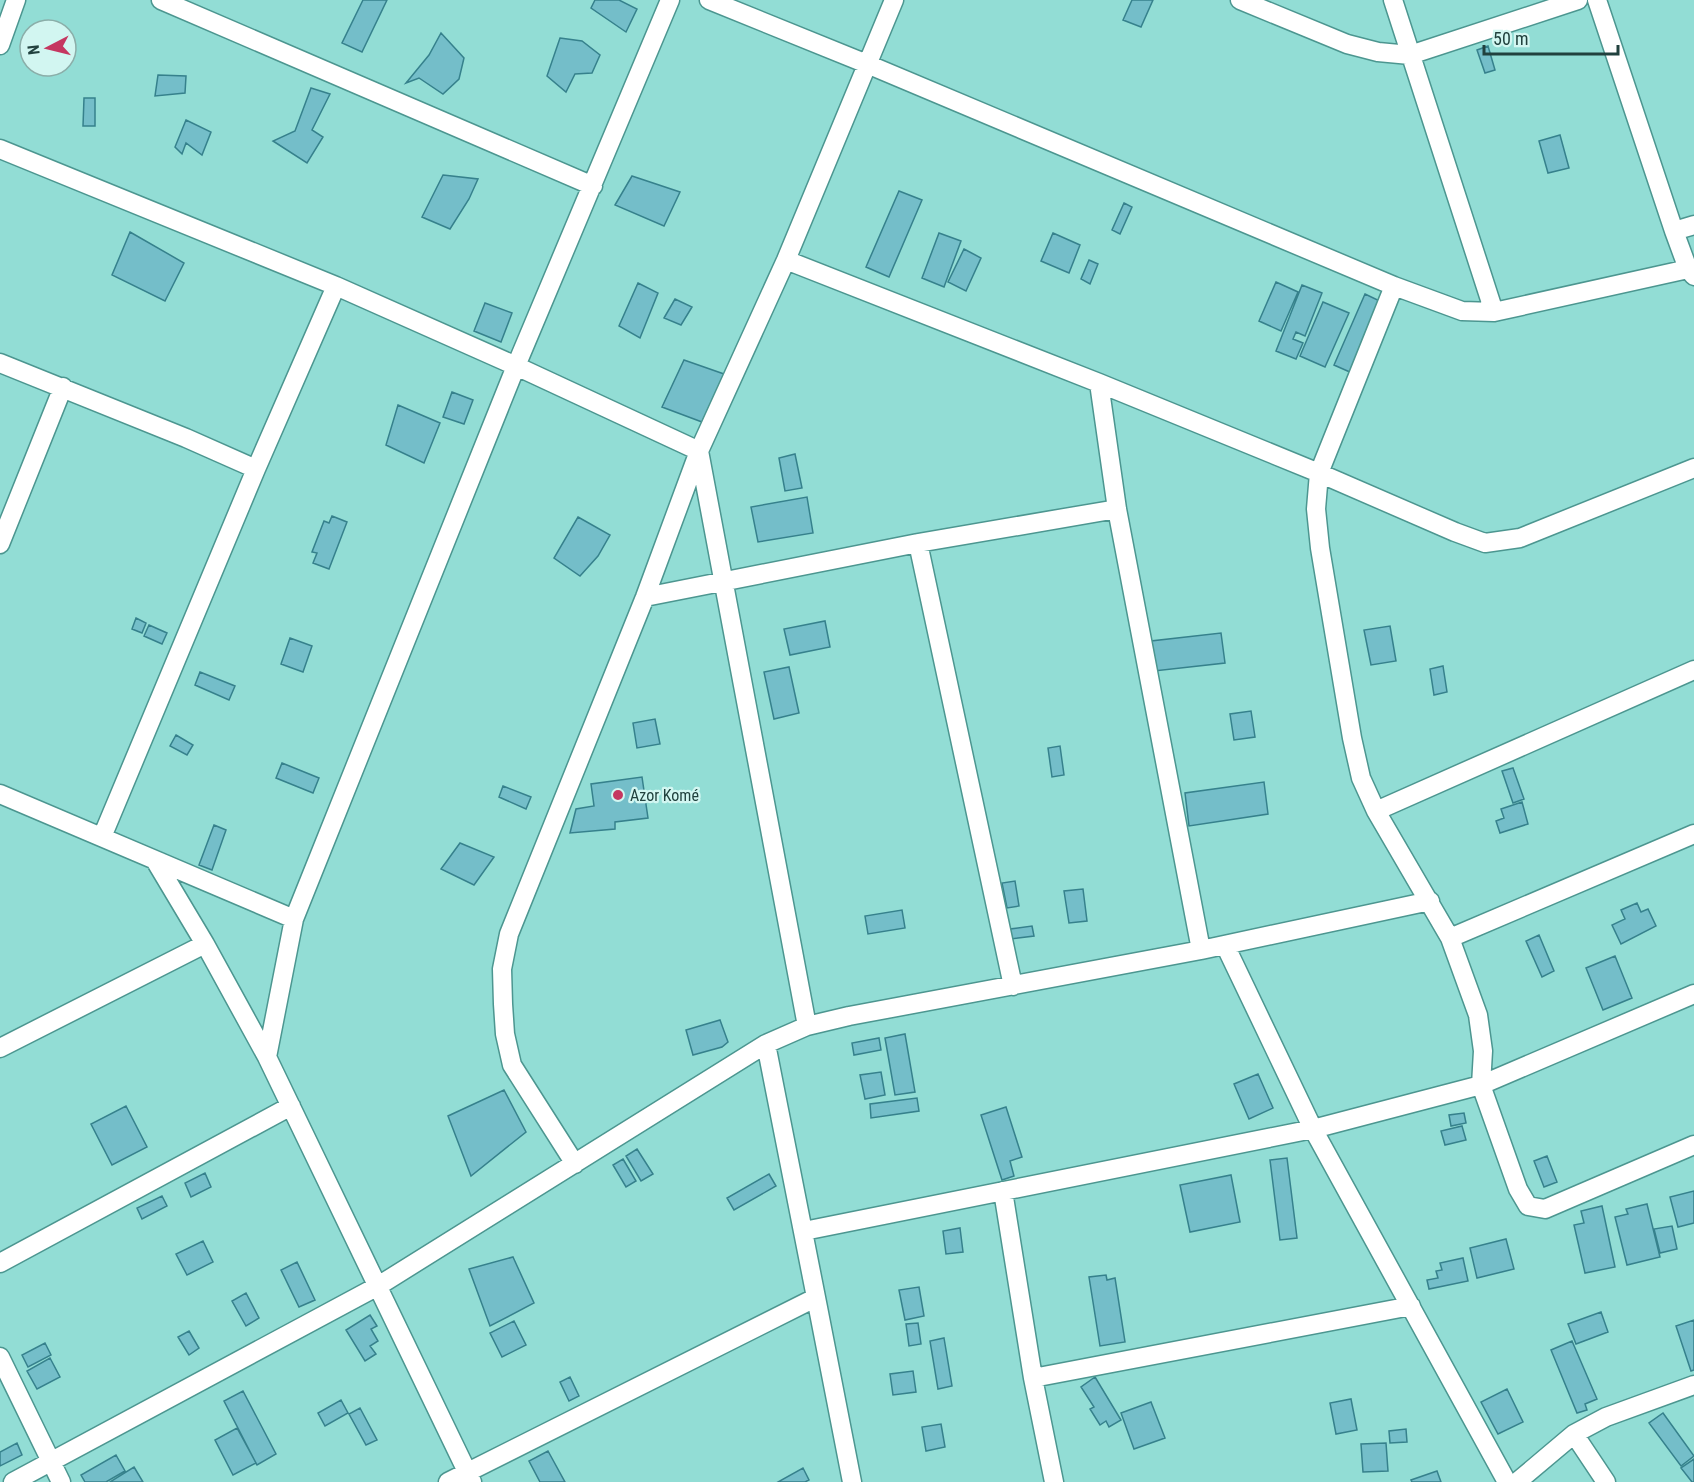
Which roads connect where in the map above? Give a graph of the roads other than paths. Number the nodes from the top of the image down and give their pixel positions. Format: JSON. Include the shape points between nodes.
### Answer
{"nodes":[{"id":1,"x":16,"y":0,"type":"edge"},
{"id":2,"x":161,"y":0,"type":"edge"},
{"id":3,"x":670,"y":0,"type":"edge"},
{"id":4,"x":709,"y":0,"type":"edge"},
{"id":5,"x":894,"y":0,"type":"edge"},
{"id":6,"x":1240,"y":0,"type":"edge"},
{"id":7,"x":1393,"y":0,"type":"edge"},
{"id":8,"x":1578,"y":0,"type":"edge"},
{"id":9,"x":1597,"y":0,"type":"edge"},
{"id":10,"x":0,"y":45,"type":"edge"},
{"id":11,"x":1410,"y":55,"type":"junction"},
{"id":12,"x":867,"y":64,"type":"junction"},
{"id":13,"x":0,"y":149,"type":"edge"},
{"id":14,"x":592,"y":186,"type":"junction"},
{"id":15,"x":1694,"y":225,"type":"edge"},
{"id":16,"x":1674,"y":231,"type":"junction"},
{"id":17,"x":786,"y":260,"type":"junction"},
{"id":18,"x":1691,"y":273,"type":"edge"},
{"id":19,"x":336,"y":286,"type":"junction"},
{"id":20,"x":1395,"y":286,"type":"junction"},
{"id":21,"x":1494,"y":312,"type":"junction"},
{"id":22,"x":0,"y":363,"type":"edge"},
{"id":23,"x":516,"y":366,"type":"junction"},
{"id":24,"x":1099,"y":383,"type":"junction"},
{"id":25,"x":63,"y":387,"type":"junction"},
{"id":26,"x":699,"y":451,"type":"junction"},
{"id":27,"x":1694,"y":468,"type":"edge"},
{"id":28,"x":256,"y":469,"type":"junction"},
{"id":29,"x":1319,"y":473,"type":"junction"},
{"id":30,"x":1117,"y":509,"type":"junction"},
{"id":31,"x":918,"y":543,"type":"junction"},
{"id":32,"x":0,"y":544,"type":"edge"},
{"id":33,"x":723,"y":580,"type":"junction"},
{"id":34,"x":645,"y":597,"type":"junction"},
{"id":35,"x":1694,"y":670,"type":"edge"},
{"id":36,"x":0,"y":794,"type":"edge"},
{"id":37,"x":1376,"y":811,"type":"junction"},
{"id":38,"x":1694,"y":834,"type":"edge"},
{"id":39,"x":102,"y":837,"type":"junction"},
{"id":40,"x":156,"y":862,"type":"junction"},
{"id":41,"x":1430,"y":901,"type":"junction"},
{"id":42,"x":294,"y":919,"type":"junction"},
{"id":43,"x":1450,"y":938,"type":"junction"},
{"id":44,"x":205,"y":944,"type":"junction"},
{"id":45,"x":1226,"y":945,"type":"junction"},
{"id":46,"x":1202,"y":950,"type":"junction"},
{"id":47,"x":1013,"y":986,"type":"junction"},
{"id":48,"x":1694,"y":994,"type":"edge"},
{"id":49,"x":807,"y":1026,"type":"junction"},
{"id":50,"x":766,"y":1044,"type":"junction"},
{"id":51,"x":0,"y":1048,"type":"edge"},
{"id":52,"x":267,"y":1057,"type":"junction"},
{"id":53,"x":1481,"y":1084,"type":"junction"},
{"id":54,"x":291,"y":1106,"type":"junction"},
{"id":55,"x":1313,"y":1130,"type":"junction"},
{"id":56,"x":1694,"y":1145,"type":"edge"},
{"id":57,"x":575,"y":1164,"type":"junction"},
{"id":58,"x":1003,"y":1191,"type":"junction"},
{"id":59,"x":804,"y":1231,"type":"junction"},
{"id":60,"x":0,"y":1263,"type":"edge"},
{"id":61,"x":378,"y":1286,"type":"junction"},
{"id":62,"x":815,"y":1298,"type":"junction"},
{"id":63,"x":1411,"y":1306,"type":"junction"},
{"id":64,"x":0,"y":1357,"type":"edge"},
{"id":65,"x":1033,"y":1378,"type":"junction"},
{"id":66,"x":1694,"y":1385,"type":"edge"},
{"id":67,"x":1574,"y":1434,"type":"junction"},
{"id":68,"x":51,"y":1463,"type":"junction"},
{"id":69,"x":469,"y":1477,"type":"edge"},
{"id":70,"x":13,"y":1482,"type":"edge"},
{"id":71,"x":61,"y":1482,"type":"edge"},
{"id":72,"x":448,"y":1482,"type":"edge"},
{"id":73,"x":852,"y":1482,"type":"edge"},
{"id":74,"x":1054,"y":1482,"type":"edge"},
{"id":75,"x":1507,"y":1482,"type":"edge"},
{"id":76,"x":1517,"y":1482,"type":"edge"},
{"id":77,"x":1606,"y":1482,"type":"edge"}],
"edges":[{"from":1,"to":10,"type":"street"},
{"from":2,"to":14,"type":"street"},
{"from":3,"to":14,"type":"street"},
{"from":4,"to":12,"type":"street"},
{"from":5,"to":12,"type":"street"},
{"from":6,"to":11,"type":"street","via":[[1347,44]]},
{"from":7,"to":11,"type":"street"},
{"from":8,"to":11,"type":"street"},
{"from":9,"to":16,"type":"street"},
{"from":11,"to":21,"type":"street"},
{"from":12,"to":17,"type":"street"},
{"from":12,"to":20,"type":"street"},
{"from":13,"to":19,"type":"street"},
{"from":14,"to":23,"type":"street"},
{"from":15,"to":16,"type":"street"},
{"from":16,"to":18,"type":"street"},
{"from":17,"to":24,"type":"street"},
{"from":17,"to":26,"type":"street"},
{"from":18,"to":21,"type":"street"},
{"from":19,"to":23,"type":"street"},
{"from":19,"to":28,"type":"street"},
{"from":20,"to":21,"type":"street","via":[[1462,311]]},
{"from":20,"to":29,"type":"street"},
{"from":22,"to":25,"type":"street"},
{"from":23,"to":26,"type":"street"},
{"from":23,"to":42,"type":"street"},
{"from":24,"to":29,"type":"street"},
{"from":24,"to":30,"type":"street"},
{"from":25,"to":28,"type":"street"},
{"from":25,"to":32,"type":"street"},
{"from":26,"to":33,"type":"street"},
{"from":26,"to":34,"type":"street"},
{"from":27,"to":29,"type":"street","via":[[1520,537],[1485,543]]},
{"from":28,"to":39,"type":"street"},
{"from":29,"to":37,"type":"street","via":[[1316,509],[1320,548],[1353,738],[1362,778]]},
{"from":30,"to":31,"type":"street"},
{"from":30,"to":46,"type":"street"},
{"from":31,"to":33,"type":"street"},
{"from":31,"to":47,"type":"street"},
{"from":33,"to":34,"type":"street"},
{"from":33,"to":49,"type":"street"},
{"from":34,"to":57,"type":"street","via":[[509,934],[502,969],[505,1034],[512,1065]]},
{"from":35,"to":37,"type":"street"},
{"from":36,"to":39,"type":"street"},
{"from":37,"to":41,"type":"street"},
{"from":38,"to":43,"type":"street"},
{"from":39,"to":40,"type":"street"},
{"from":40,"to":42,"type":"street"},
{"from":40,"to":44,"type":"street"},
{"from":41,"to":43,"type":"street"},
{"from":41,"to":45,"type":"street"},
{"from":42,"to":52,"type":"street"},
{"from":43,"to":53,"type":"street","via":[[1478,1015],[1483,1051]]},
{"from":44,"to":51,"type":"street"},
{"from":44,"to":52,"type":"street"},
{"from":45,"to":46,"type":"street"},
{"from":45,"to":55,"type":"street"},
{"from":46,"to":47,"type":"street"},
{"from":47,"to":49,"type":"street"},
{"from":48,"to":53,"type":"street"},
{"from":49,"to":50,"type":"street"},
{"from":50,"to":57,"type":"street"},
{"from":50,"to":59,"type":"street"},
{"from":52,"to":54,"type":"street"},
{"from":53,"to":55,"type":"street"},
{"from":53,"to":56,"type":"street","via":[[1518,1190],[1528,1206],[1545,1209]]},
{"from":54,"to":60,"type":"street"},
{"from":54,"to":61,"type":"street"},
{"from":55,"to":58,"type":"street"},
{"from":55,"to":63,"type":"street"},
{"from":57,"to":61,"type":"street"},
{"from":58,"to":59,"type":"street"},
{"from":58,"to":65,"type":"street"},
{"from":59,"to":62,"type":"street"},
{"from":61,"to":68,"type":"street"},
{"from":61,"to":69,"type":"street"},
{"from":62,"to":69,"type":"street"},
{"from":62,"to":73,"type":"street"},
{"from":63,"to":65,"type":"street"},
{"from":63,"to":75,"type":"street"},
{"from":64,"to":68,"type":"street"},
{"from":65,"to":74,"type":"street"},
{"from":66,"to":67,"type":"street","via":[[1606,1417]]},
{"from":67,"to":76,"type":"street"},
{"from":67,"to":77,"type":"street"},
{"from":68,"to":70,"type":"street"},
{"from":68,"to":71,"type":"street"},
{"from":69,"to":72,"type":"street"}]}
